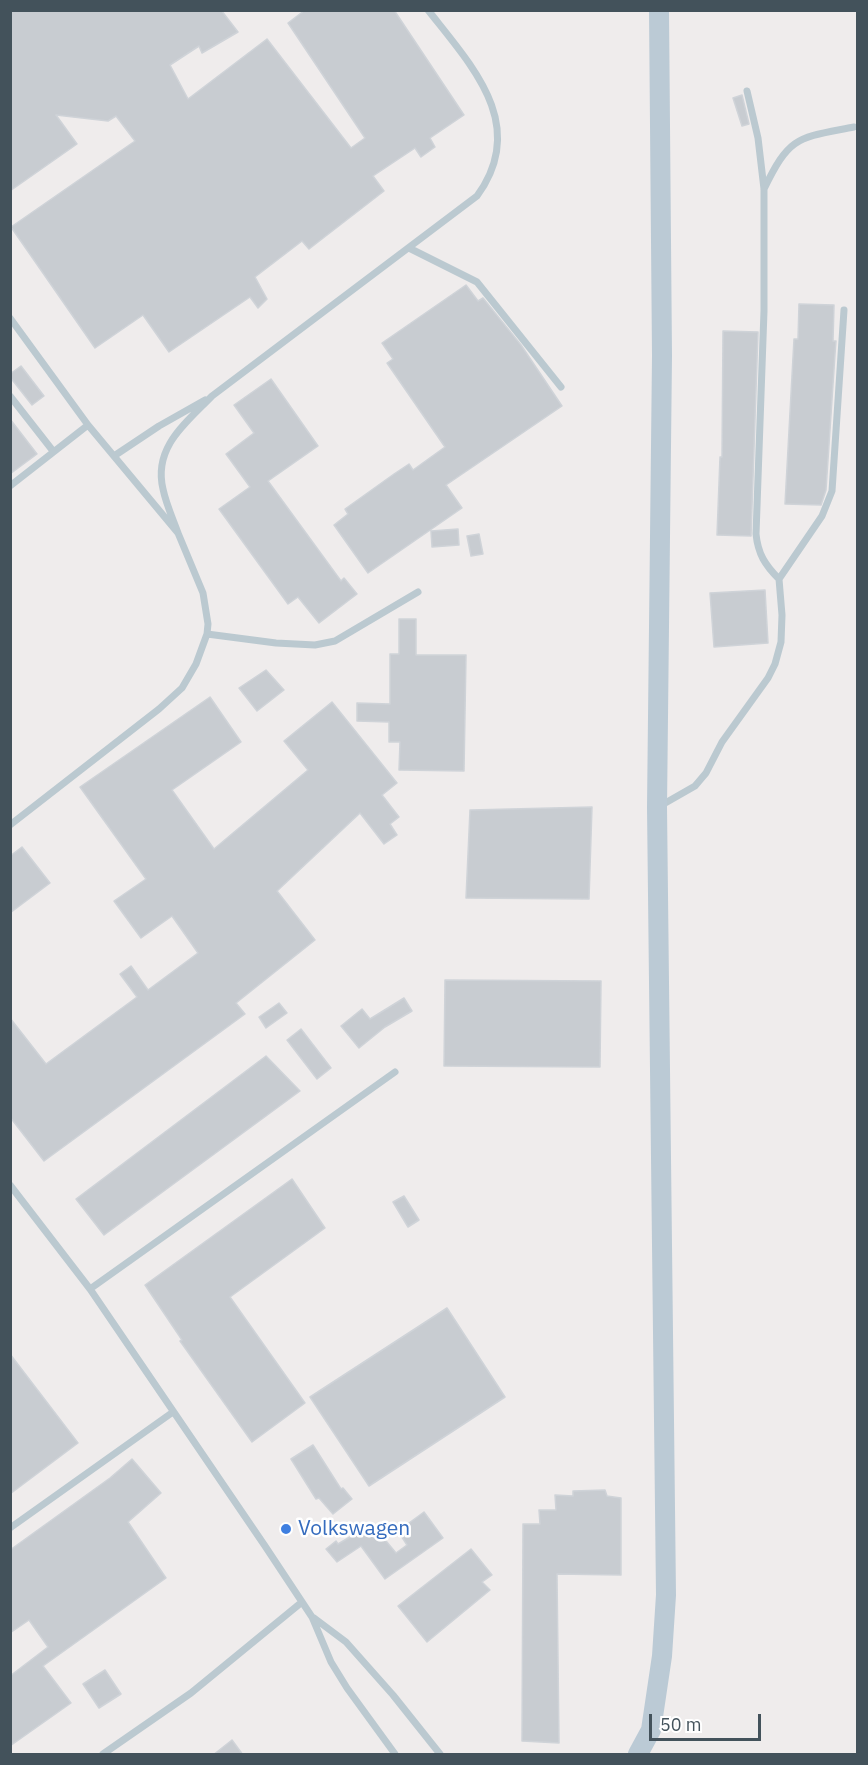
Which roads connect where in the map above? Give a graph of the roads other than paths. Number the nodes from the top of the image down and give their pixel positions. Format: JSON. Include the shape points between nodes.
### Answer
{"nodes":[{"id":1,"x":428,"y":10,"type":"edge"},
{"id":2,"x":659,"y":10,"type":"edge"},
{"id":3,"x":747,"y":91,"type":"dead end"},
{"id":4,"x":854,"y":127,"type":"dead end"},
{"id":5,"x":764,"y":189,"type":"junction"},
{"id":6,"x":409,"y":248,"type":"junction"},
{"id":7,"x":844,"y":310,"type":"dead end"},
{"id":8,"x":10,"y":318,"type":"edge"},
{"id":9,"x":561,"y":387,"type":"dead end"},
{"id":10,"x":10,"y":396,"type":"edge"},
{"id":11,"x":213,"y":396,"type":"junction"},
{"id":12,"x":88,"y":425,"type":"junction"},
{"id":13,"x":53,"y":451,"type":"junction"},
{"id":14,"x":114,"y":456,"type":"junction"},
{"id":15,"x":10,"y":486,"type":"edge"},
{"id":16,"x":178,"y":533,"type":"junction"},
{"id":17,"x":779,"y":579,"type":"junction"},
{"id":18,"x":418,"y":592,"type":"dead end"},
{"id":19,"x":207,"y":634,"type":"junction"},
{"id":20,"x":657,"y":807,"type":"junction"},
{"id":21,"x":10,"y":825,"type":"edge"},
{"id":22,"x":395,"y":1072,"type":"dead end"},
{"id":23,"x":10,"y":1185,"type":"edge"},
{"id":24,"x":90,"y":1289,"type":"junction"},
{"id":25,"x":173,"y":1412,"type":"junction"},
{"id":26,"x":10,"y":1528,"type":"edge"},
{"id":27,"x":302,"y":1602,"type":"junction"},
{"id":28,"x":312,"y":1617,"type":"junction"},
{"id":29,"x":103,"y":1755,"type":"edge"},
{"id":30,"x":395,"y":1755,"type":"edge"},
{"id":31,"x":440,"y":1755,"type":"edge"},
{"id":32,"x":638,"y":1755,"type":"edge"}],
"edges":[{"from":1,"to":6,"type":"lane","via":[[487,90],[498,139],[487,182],[477,196]]},
{"from":2,"to":20,"type":"main road","via":[[662,356]]},
{"from":3,"to":5,"type":"lane"},
{"from":4,"to":5,"type":"lane","via":[[812,135],[786,149]]},
{"from":5,"to":17,"type":"lane","via":[[756,534],[760,556]]},
{"from":6,"to":9,"type":"lane","via":[[477,282]]},
{"from":6,"to":11,"type":"lane"},
{"from":7,"to":17,"type":"lane","via":[[832,491],[822,516]]},
{"from":8,"to":12,"type":"lane"},
{"from":10,"to":13,"type":"lane"},
{"from":11,"to":14,"type":"lane"},
{"from":11,"to":16,"type":"lane","via":[[166,447],[161,466],[163,488]]},
{"from":12,"to":13,"type":"lane"},
{"from":12,"to":14,"type":"lane"},
{"from":13,"to":15,"type":"lane"},
{"from":14,"to":16,"type":"lane"},
{"from":16,"to":19,"type":"lane","via":[[203,593]]},
{"from":17,"to":20,"type":"lane","via":[[780,642],[768,678],[695,786]]},
{"from":18,"to":19,"type":"lane","via":[[335,641],[315,645]]},
{"from":19,"to":21,"type":"lane","via":[[183,688]]},
{"from":20,"to":32,"type":"main road","via":[[666,1595],[651,1730]]},
{"from":22,"to":24,"type":"lane"},
{"from":23,"to":24,"type":"lane"},
{"from":24,"to":25,"type":"lane"},
{"from":25,"to":26,"type":"lane"},
{"from":25,"to":27,"type":"lane"},
{"from":27,"to":28,"type":"lane"},
{"from":27,"to":29,"type":"lane","via":[[191,1693]]},
{"from":28,"to":30,"type":"lane","via":[[331,1662]]},
{"from":28,"to":31,"type":"lane","via":[[346,1642]]}]}
